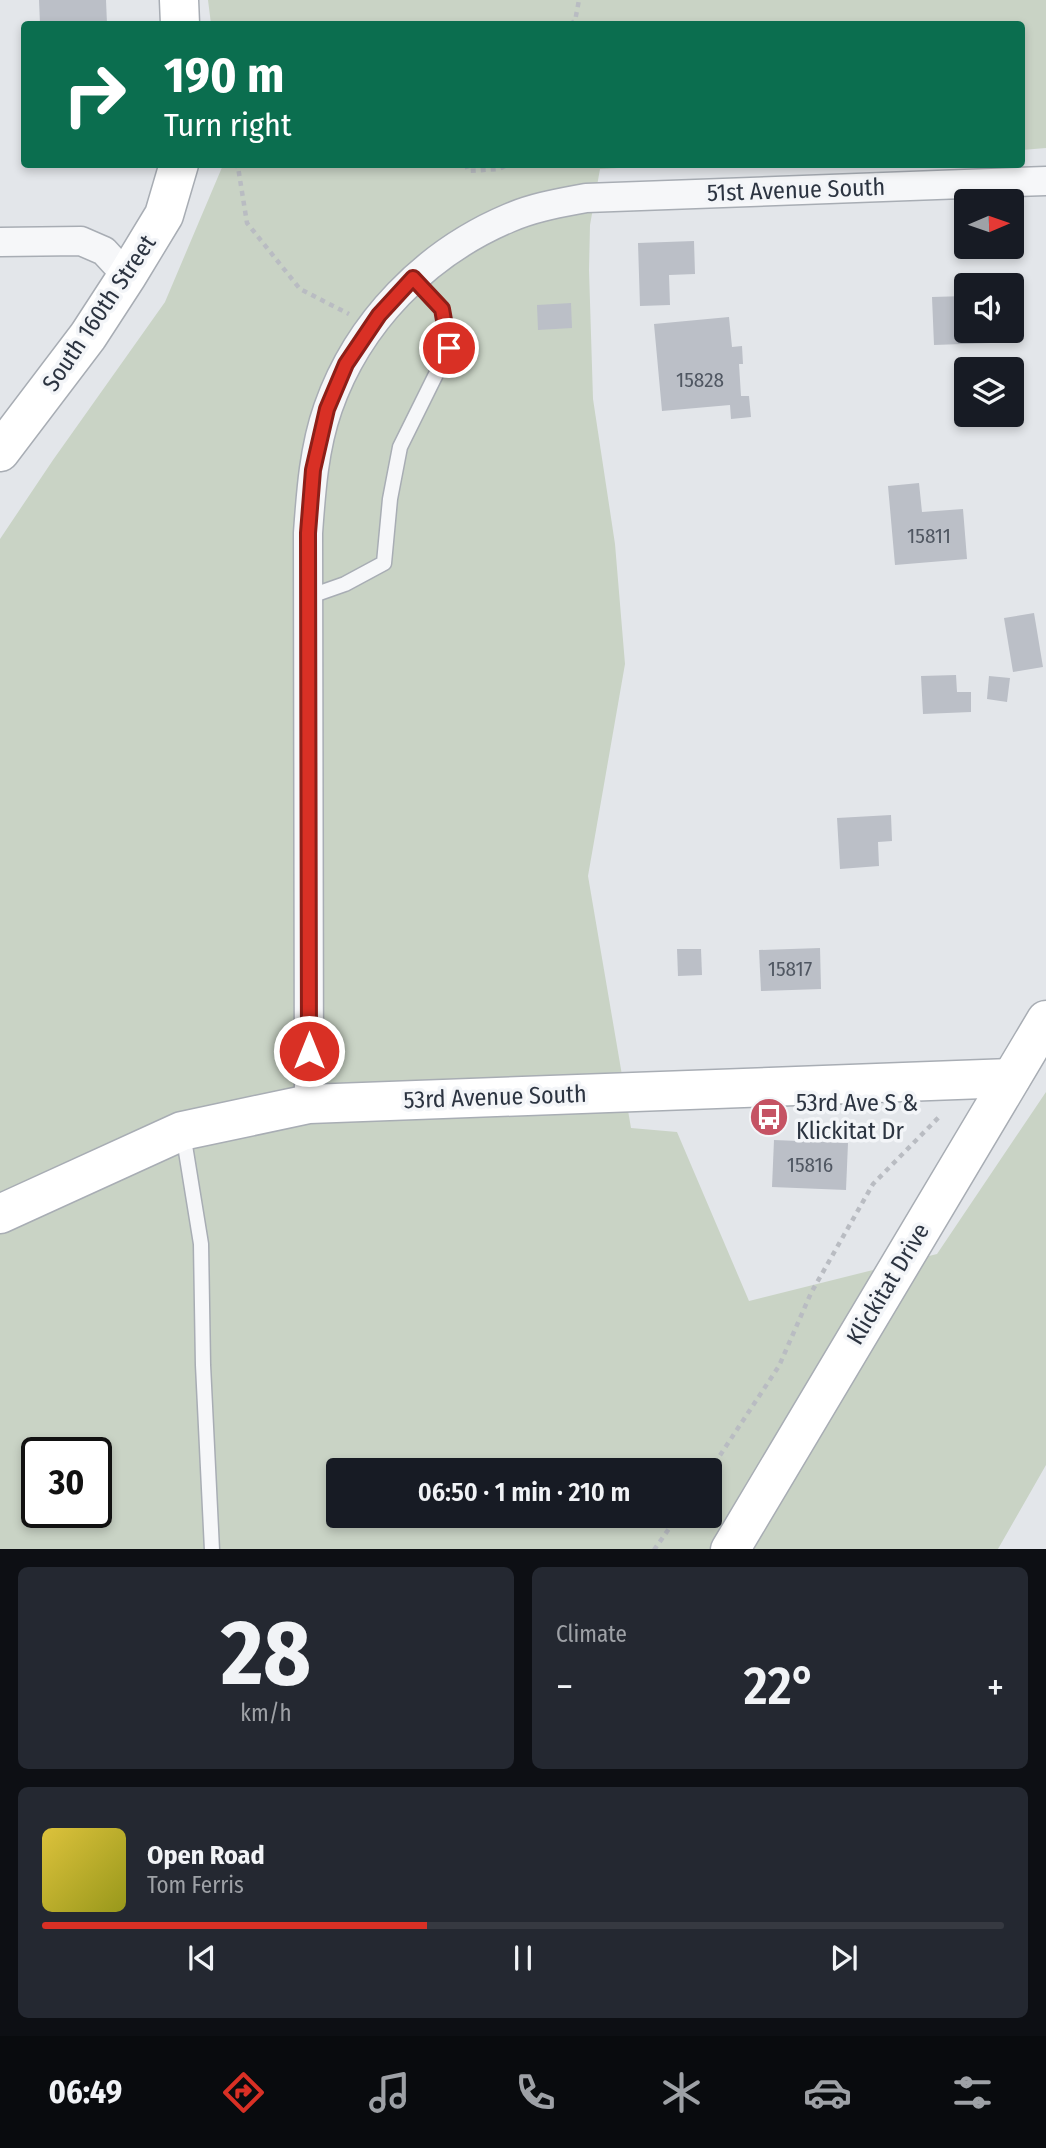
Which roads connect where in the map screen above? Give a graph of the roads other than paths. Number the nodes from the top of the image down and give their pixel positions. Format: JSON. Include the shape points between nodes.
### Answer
{"nodes":[{"id":1,"x":178,"y":0,"type":"edge"},
{"id":2,"x":180,"y":21,"type":"edge"},
{"id":3,"x":178,"y":168,"type":"edge"},
{"id":4,"x":1046,"y":181,"type":"edge"},
{"id":5,"x":0,"y":242,"type":"edge"},
{"id":6,"x":127,"y":276,"type":"junction"},
{"id":7,"x":413,"y":278,"type":"junction"},
{"id":8,"x":0,"y":452,"type":"edge"},
{"id":9,"x":308,"y":597,"type":"junction"},
{"id":10,"x":1046,"y":1020,"type":"edge"},
{"id":11,"x":1011,"y":1078,"type":"junction"},
{"id":12,"x":309,"y":1104,"type":"junction"},
{"id":13,"x":182,"y":1132,"type":"junction"},
{"id":14,"x":0,"y":1214,"type":"edge"},
{"id":15,"x":212,"y":1549,"type":"edge"},
{"id":16,"x":730,"y":1549,"type":"edge"}],
"edges":[{"from":1,"to":2,"type":"street"},
{"from":3,"to":6,"type":"street","name":"South 160th Street","via":[[164,215]]},
{"from":4,"to":7,"type":"street","name":"51st Avenue South","via":[[586,198],[547,205],[478,232]]},
{"from":5,"to":6,"type":"street","via":[[81,241],[104,251]]},
{"from":6,"to":8,"type":"street","name":"South 160th Street"},
{"from":7,"to":9,"type":"street","name":"51st Avenue South","via":[[379,315],[346,364],[327,409],[313,470]]},
{"from":7,"to":9,"type":"lane","via":[[442,309],[449,348],[400,447],[384,564]]},
{"from":9,"to":12,"type":"street","name":"51st Avenue South"},
{"from":10,"to":11,"type":"street","name":"Klickitat Drive"},
{"from":11,"to":12,"type":"street","name":"53rd Avenue South"},
{"from":11,"to":16,"type":"street","name":"Klickitat Drive"},
{"from":12,"to":13,"type":"street","name":"53rd Avenue South"},
{"from":13,"to":14,"type":"street","name":"53rd Avenue South"},
{"from":13,"to":15,"type":"lane","via":[[201,1244]]}]}
